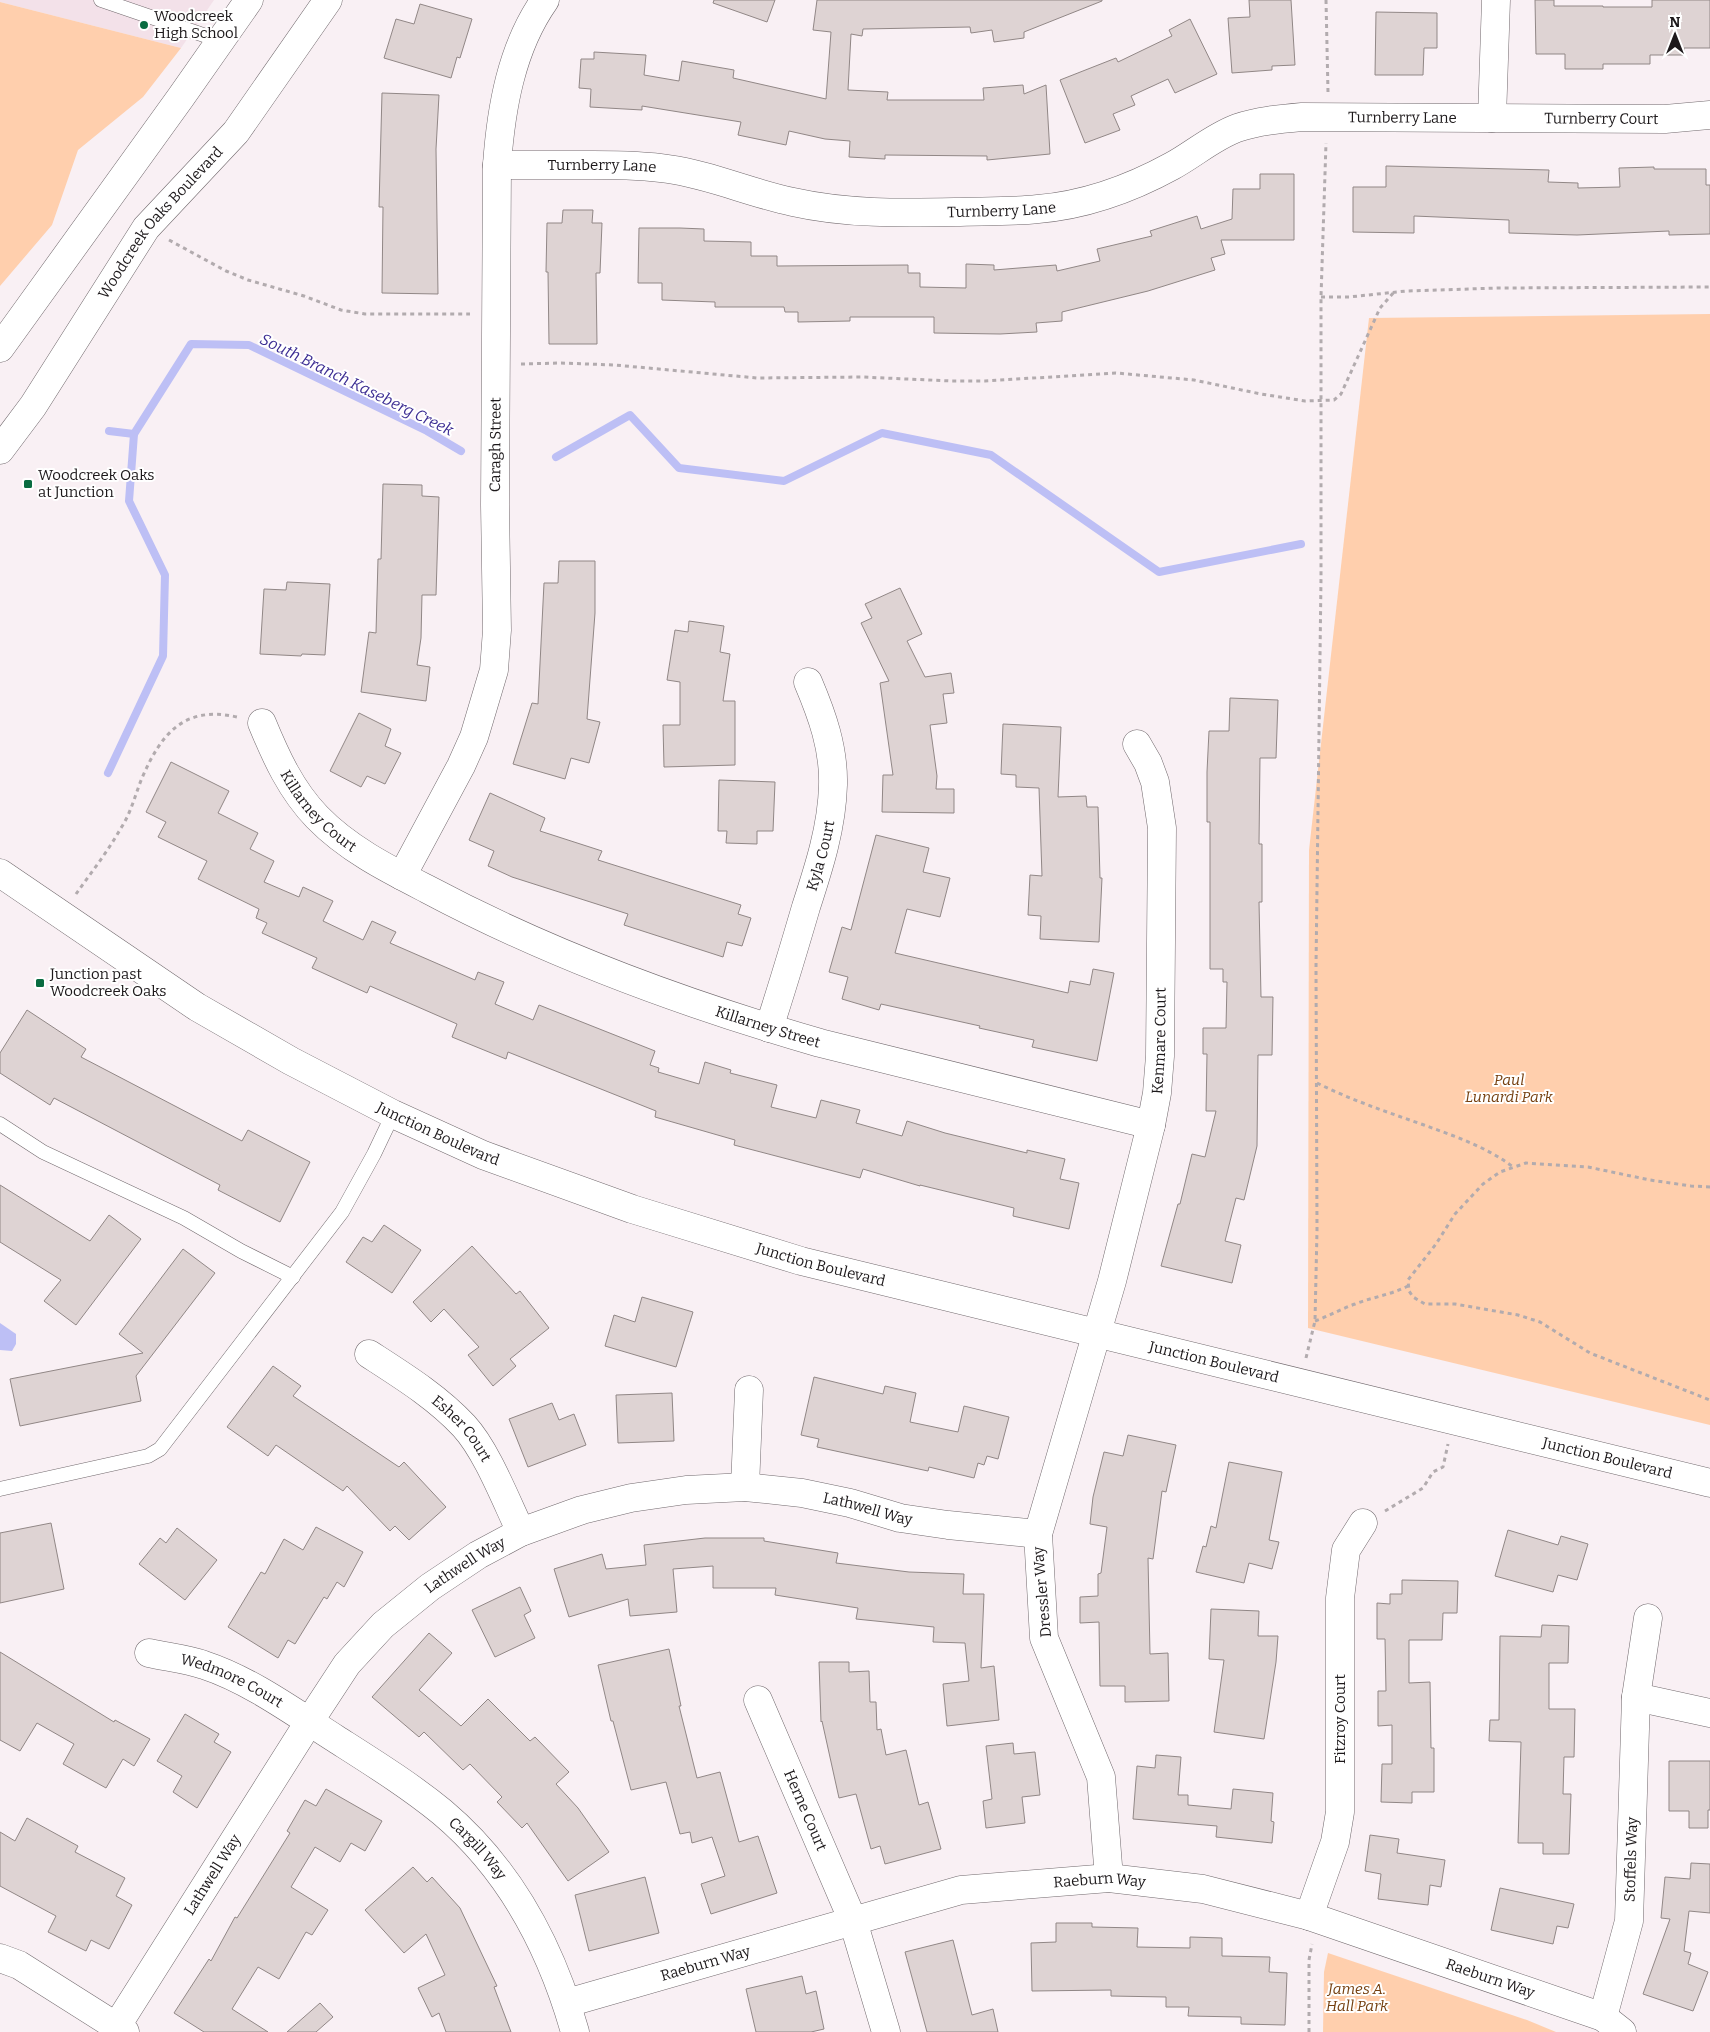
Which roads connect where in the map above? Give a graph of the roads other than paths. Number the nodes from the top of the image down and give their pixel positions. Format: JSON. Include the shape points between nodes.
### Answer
{"nodes":[{"id":1,"x":101,"y":0,"type":"edge"},
{"id":2,"x":249,"y":0,"type":"edge"},
{"id":3,"x":328,"y":0,"type":"edge"},
{"id":4,"x":545,"y":0,"type":"edge"},
{"id":5,"x":1496,"y":0,"type":"edge"},
{"id":6,"x":221,"y":41,"type":"junction"},
{"id":7,"x":1710,"y":115,"type":"edge"},
{"id":8,"x":1492,"y":118,"type":"junction"},
{"id":9,"x":497,"y":166,"type":"junction"},
{"id":10,"x":0,"y":348,"type":"edge"},
{"id":11,"x":0,"y":450,"type":"edge"},
{"id":12,"x":808,"y":682,"type":"dead end"},
{"id":13,"x":262,"y":723,"type":"road end"},
{"id":14,"x":1137,"y":744,"type":"dead end"},
{"id":15,"x":0,"y":874,"type":"edge"},
{"id":16,"x":402,"y":876,"type":"junction"},
{"id":17,"x":769,"y":1028,"type":"junction"},
{"id":18,"x":393,"y":1114,"type":"junction"},
{"id":19,"x":0,"y":1124,"type":"edge"},
{"id":20,"x":1151,"y":1125,"type":"junction"},
{"id":21,"x":293,"y":1277,"type":"junction"},
{"id":22,"x":1096,"y":1333,"type":"junction"},
{"id":23,"x":369,"y":1354,"type":"dead end"},
{"id":24,"x":750,"y":1390,"type":"dead end"},
{"id":25,"x":1710,"y":1483,"type":"edge"},
{"id":26,"x":0,"y":1488,"type":"edge"},
{"id":27,"x":745,"y":1488,"type":"junction"},
{"id":28,"x":1363,"y":1523,"type":"road end"},
{"id":29,"x":521,"y":1532,"type":"junction"},
{"id":30,"x":1038,"y":1534,"type":"junction"},
{"id":31,"x":1648,"y":1618,"type":"dead end"},
{"id":32,"x":149,"y":1654,"type":"dead end"},
{"id":33,"x":1636,"y":1697,"type":"junction"},
{"id":34,"x":758,"y":1700,"type":"dead end"},
{"id":35,"x":1710,"y":1713,"type":"edge"},
{"id":36,"x":309,"y":1722,"type":"junction"},
{"id":37,"x":1109,"y":1878,"type":"junction"},
{"id":38,"x":1309,"y":1916,"type":"junction"},
{"id":39,"x":853,"y":1920,"type":"junction"},
{"id":40,"x":0,"y":1958,"type":"edge"},
{"id":41,"x":567,"y":2003,"type":"junction"},
{"id":42,"x":1612,"y":2025,"type":"edge"},
{"id":43,"x":118,"y":2030,"type":"edge"},
{"id":44,"x":575,"y":2032,"type":"edge"},
{"id":45,"x":886,"y":2032,"type":"edge"}],
"edges":[{"from":1,"to":6,"type":"lane"},
{"from":2,"to":6,"type":"street"},
{"from":3,"to":11,"type":"street","name":"Woodcreek Oaks Boulevard","via":[[236,132],[146,228],[33,406]]},
{"from":4,"to":9,"type":"street","name":"Caragh Street","via":[[521,46],[512,73]]},
{"from":5,"to":8,"type":"street"},
{"from":6,"to":10,"type":"street"},
{"from":7,"to":8,"type":"street","name":"Turnberry Court","via":[[1665,119]]},
{"from":8,"to":9,"type":"street","name":"Turnberry Lane","via":[[1269,120],[1236,128],[1136,184],[1098,198],[1038,210],[853,211],[762,195],[718,180],[666,168]]},
{"from":9,"to":16,"type":"street","name":"Caragh Street","via":[[497,630],[494,670],[474,737]]},
{"from":12,"to":17,"type":"street","name":"Kyla Court","via":[[826,730],[831,757],[831,816]]},
{"from":13,"to":16,"type":"street","name":"Killarney Court","via":[[287,776],[317,818],[363,854]]},
{"from":14,"to":20,"type":"street","name":"Kenmare Court","via":[[1155,782],[1162,828],[1160,1056]]},
{"from":15,"to":18,"type":"street","name":"Junction Boulevard","via":[[197,1007]]},
{"from":16,"to":17,"type":"street","name":"Killarney Street","via":[[487,920],[562,952],[666,994]]},
{"from":17,"to":20,"type":"street","name":"Killarney Street"},
{"from":18,"to":21,"type":"lane","via":[[342,1212]]},
{"from":18,"to":22,"type":"street","name":"Junction Boulevard","via":[[483,1155],[632,1209],[800,1261]]},
{"from":19,"to":21,"type":"lane","via":[[43,1152],[184,1218]]},
{"from":20,"to":22,"type":"street","name":"Kenmare Court","via":[[1111,1287]]},
{"from":21,"to":26,"type":"lane","via":[[160,1449],[148,1456]]},
{"from":22,"to":25,"type":"street","name":"Junction Boulevard"},
{"from":22,"to":30,"type":"street","name":"Dressler Way"},
{"from":23,"to":29,"type":"street","name":"Esher Court","via":[[431,1395],[466,1428],[488,1463]]},
{"from":24,"to":27,"type":"street"},
{"from":27,"to":29,"type":"street","name":"Lathwell Way","via":[[686,1490],[631,1498],[582,1510]]},
{"from":27,"to":30,"type":"street","name":"Lathwell Way","via":[[802,1493],[900,1518]]},
{"from":28,"to":38,"type":"street","name":"Fitzroy Court","via":[[1346,1550],[1340,1598],[1340,1812],[1335,1842]]},
{"from":29,"to":36,"type":"street","name":"Lathwell Way","via":[[478,1555],[430,1587],[383,1625],[348,1664]]},
{"from":30,"to":37,"type":"street","name":"Dressler Way","via":[[1044,1638],[1101,1777]]},
{"from":31,"to":33,"type":"street","name":"Stoffels Way"},
{"from":32,"to":36,"type":"street","name":"Wedmore Court","via":[[203,1664],[236,1678]]},
{"from":33,"to":35,"type":"street"},
{"from":33,"to":42,"type":"street","name":"Stoffels Way","via":[[1629,1920]]},
{"from":34,"to":39,"type":"street","name":"Herne Court"},
{"from":36,"to":41,"type":"street","name":"Cargill Way","via":[[442,1812],[483,1853],[513,1892],[541,1938]]},
{"from":36,"to":43,"type":"street","name":"Lathwell Way"},
{"from":37,"to":38,"type":"street","name":"Raeburn Way","via":[[1202,1889]]},
{"from":37,"to":39,"type":"street","name":"Raeburn Way","via":[[961,1890]]},
{"from":38,"to":42,"type":"street","name":"Raeburn Way"},
{"from":39,"to":41,"type":"street","name":"Raeburn Way"},
{"from":39,"to":45,"type":"street","name":"Herne Court"},
{"from":40,"to":43,"type":"street","via":[[19,1965]]},
{"from":41,"to":44,"type":"street","name":"Cargill Way"}]}
